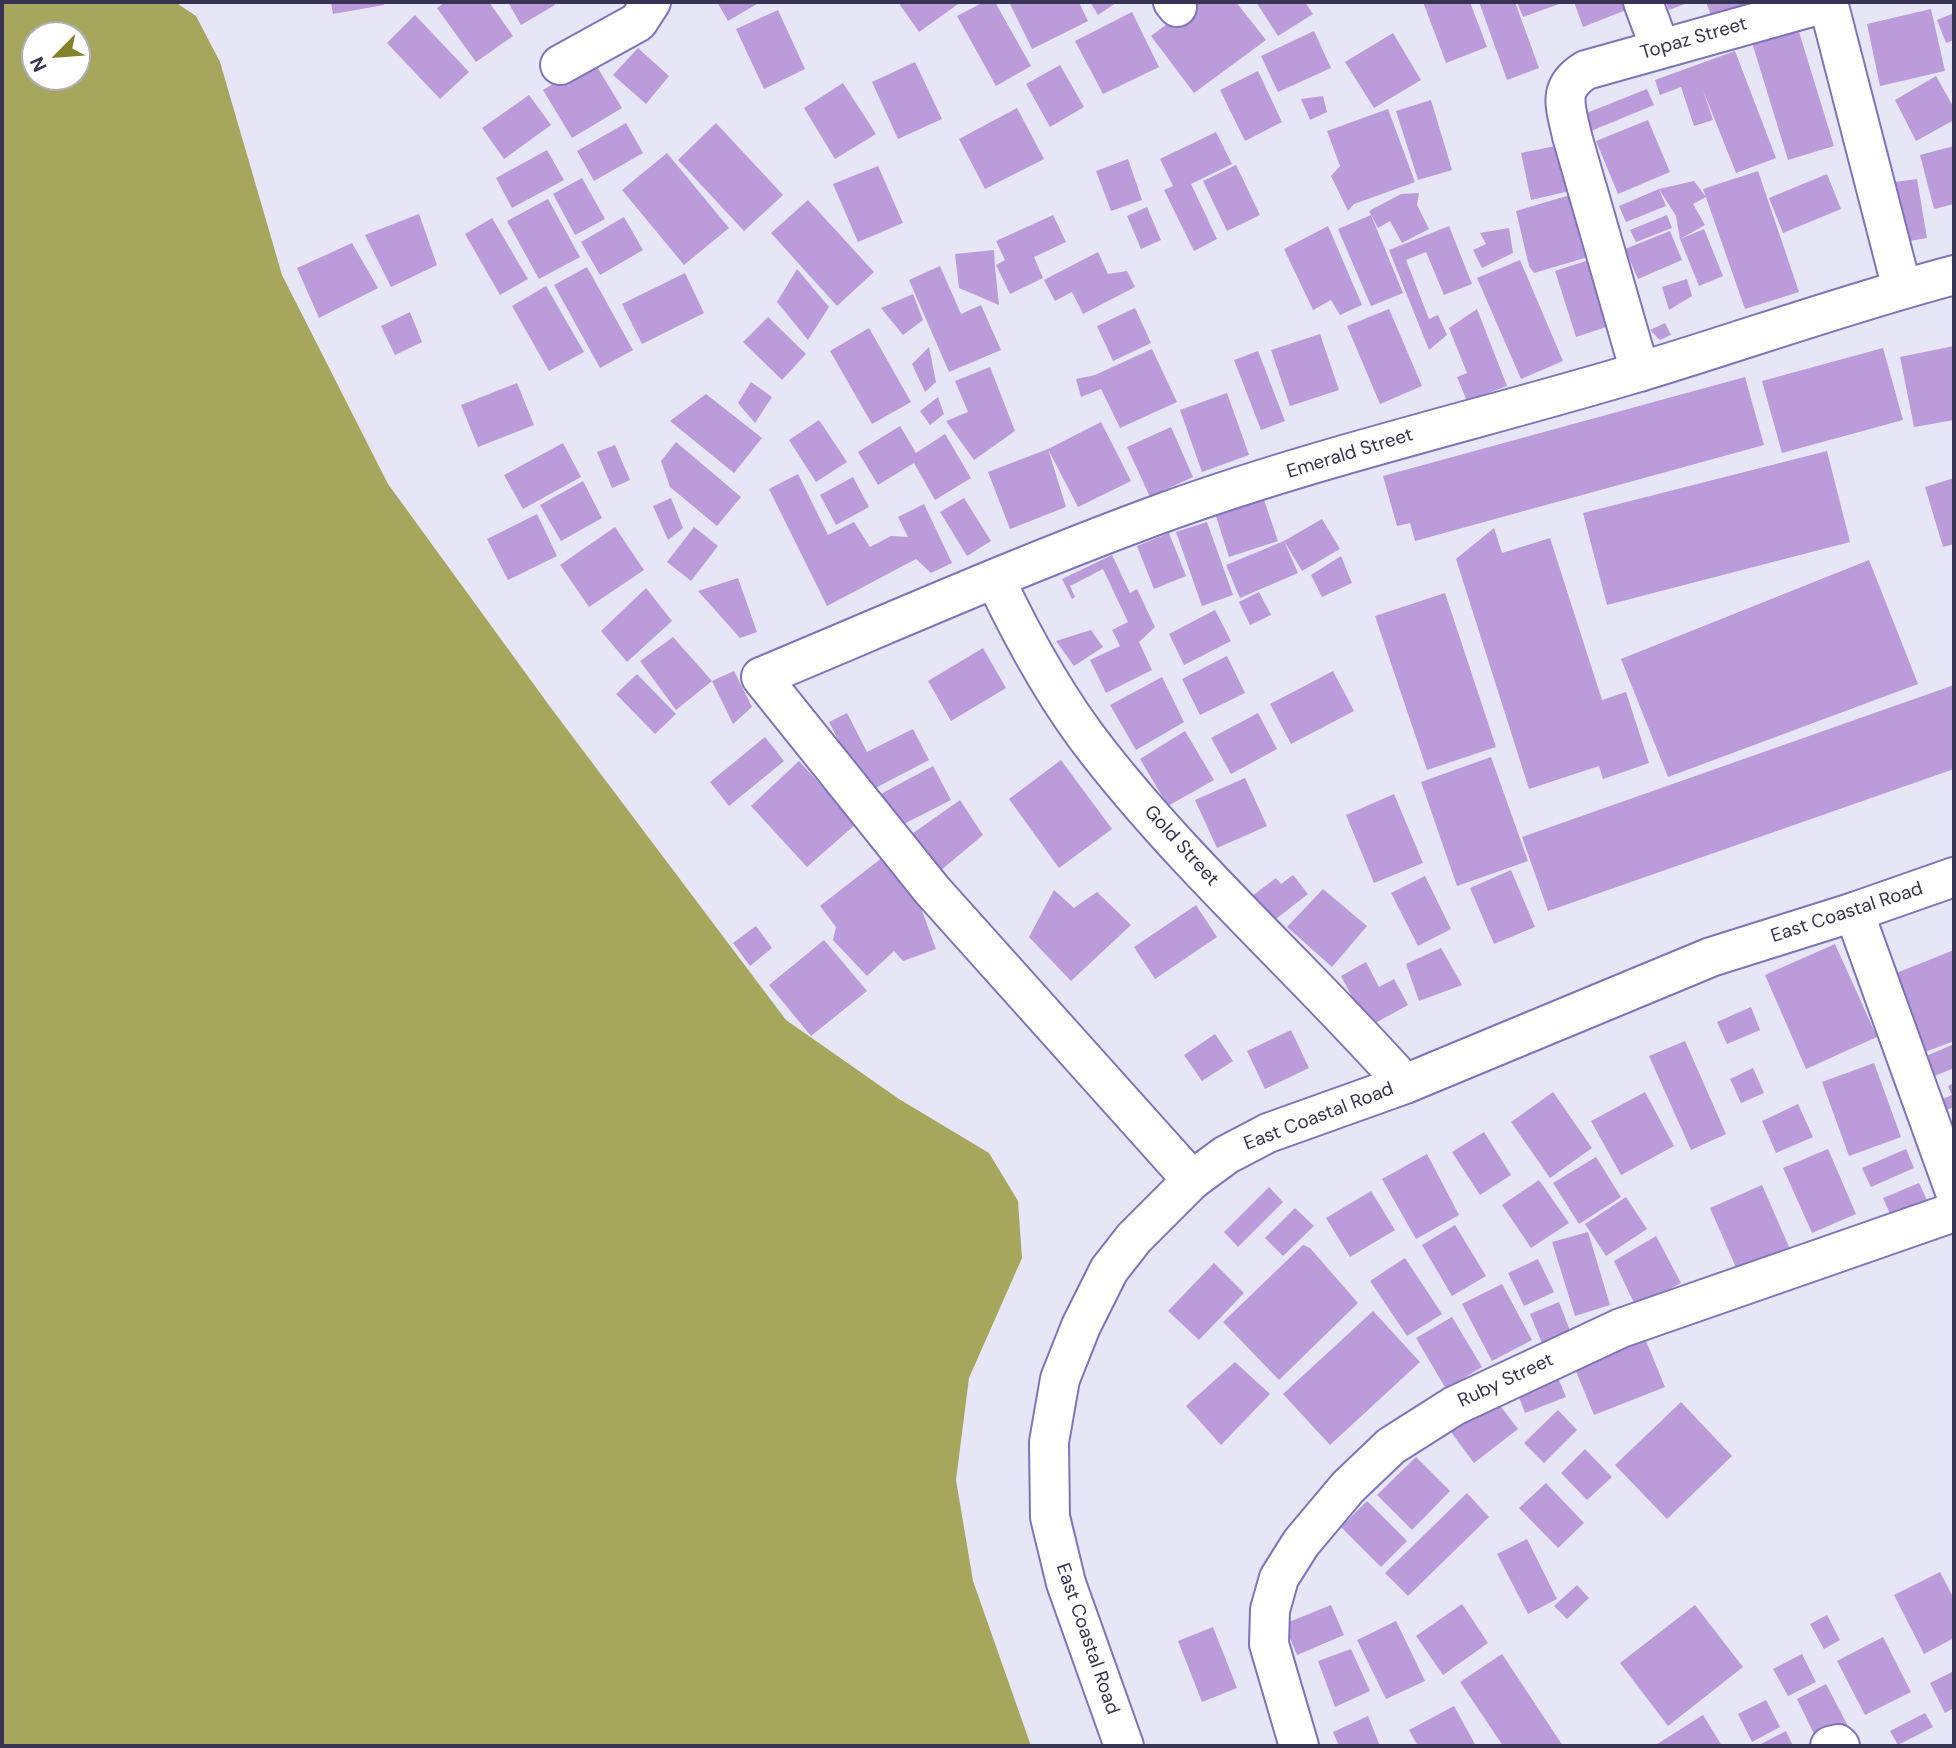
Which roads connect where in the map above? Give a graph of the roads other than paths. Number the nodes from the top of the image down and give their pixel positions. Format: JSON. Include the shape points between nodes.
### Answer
{"nodes":[{"id":1,"x":651,"y":2,"type":"edge"},
{"id":2,"x":1643,"y":2,"type":"edge"},
{"id":3,"x":1829,"y":2,"type":"edge"},
{"id":4,"x":1660,"y":48,"type":"junction"},
{"id":5,"x":560,"y":65,"type":"dead end"},
{"id":6,"x":1954,"y":275,"type":"edge"},
{"id":7,"x":1902,"y":289,"type":"junction"},
{"id":8,"x":1640,"y":372,"type":"junction"},
{"id":9,"x":995,"y":579,"type":"junction"},
{"id":10,"x":1954,"y":877,"type":"edge"},
{"id":11,"x":1854,"y":912,"type":"junction"},
{"id":12,"x":1405,"y":1084,"type":"junction"},
{"id":13,"x":1192,"y":1180,"type":"junction"},
{"id":14,"x":1954,"y":1189,"type":"edge"},
{"id":15,"x":1954,"y":1212,"type":"edge"},
{"id":16,"x":1124,"y":1746,"type":"edge"},
{"id":17,"x":1298,"y":1746,"type":"edge"},
{"id":18,"x":1830,"y":1746,"type":"edge"},
{"id":19,"x":1840,"y":1746,"type":"edge"}],
"edges":[{"from":1,"to":5,"type":"street","via":[[638,22]]},
{"from":2,"to":4,"type":"street"},
{"from":3,"to":4,"type":"street","name":"Topaz Street"},
{"from":3,"to":7,"type":"street"},
{"from":4,"to":8,"type":"street","name":"Topaz Street","via":[[1586,70],[1572,78],[1565,100]]},
{"from":6,"to":7,"type":"street","name":"Emerald Street"},
{"from":7,"to":8,"type":"street","name":"Emerald Street"},
{"from":8,"to":9,"type":"street","name":"Emerald Street","via":[[1353,452],[1180,507]]},
{"from":9,"to":12,"type":"street","name":"Gold Street","via":[[1024,639],[1098,752],[1186,855]]},
{"from":9,"to":13,"type":"street","name":"Emerald Street","via":[[761,677],[932,890]]},
{"from":10,"to":11,"type":"street","name":"East Coastal Road"},
{"from":11,"to":12,"type":"street","name":"East Coastal Road","via":[[1711,957]]},
{"from":11,"to":14,"type":"street"},
{"from":12,"to":13,"type":"street","name":"East Coastal Road","via":[[1268,1133]]},
{"from":13,"to":16,"type":"street","name":"East Coastal Road","via":[[1109,1270],[1060,1379],[1049,1442],[1050,1517],[1066,1583]]},
{"from":15,"to":17,"type":"street","name":"Ruby Street","via":[[1620,1328],[1454,1406],[1391,1446],[1348,1487],[1301,1543],[1279,1578],[1270,1610],[1269,1644]]},
{"from":18,"to":19,"type":"street"}]}
